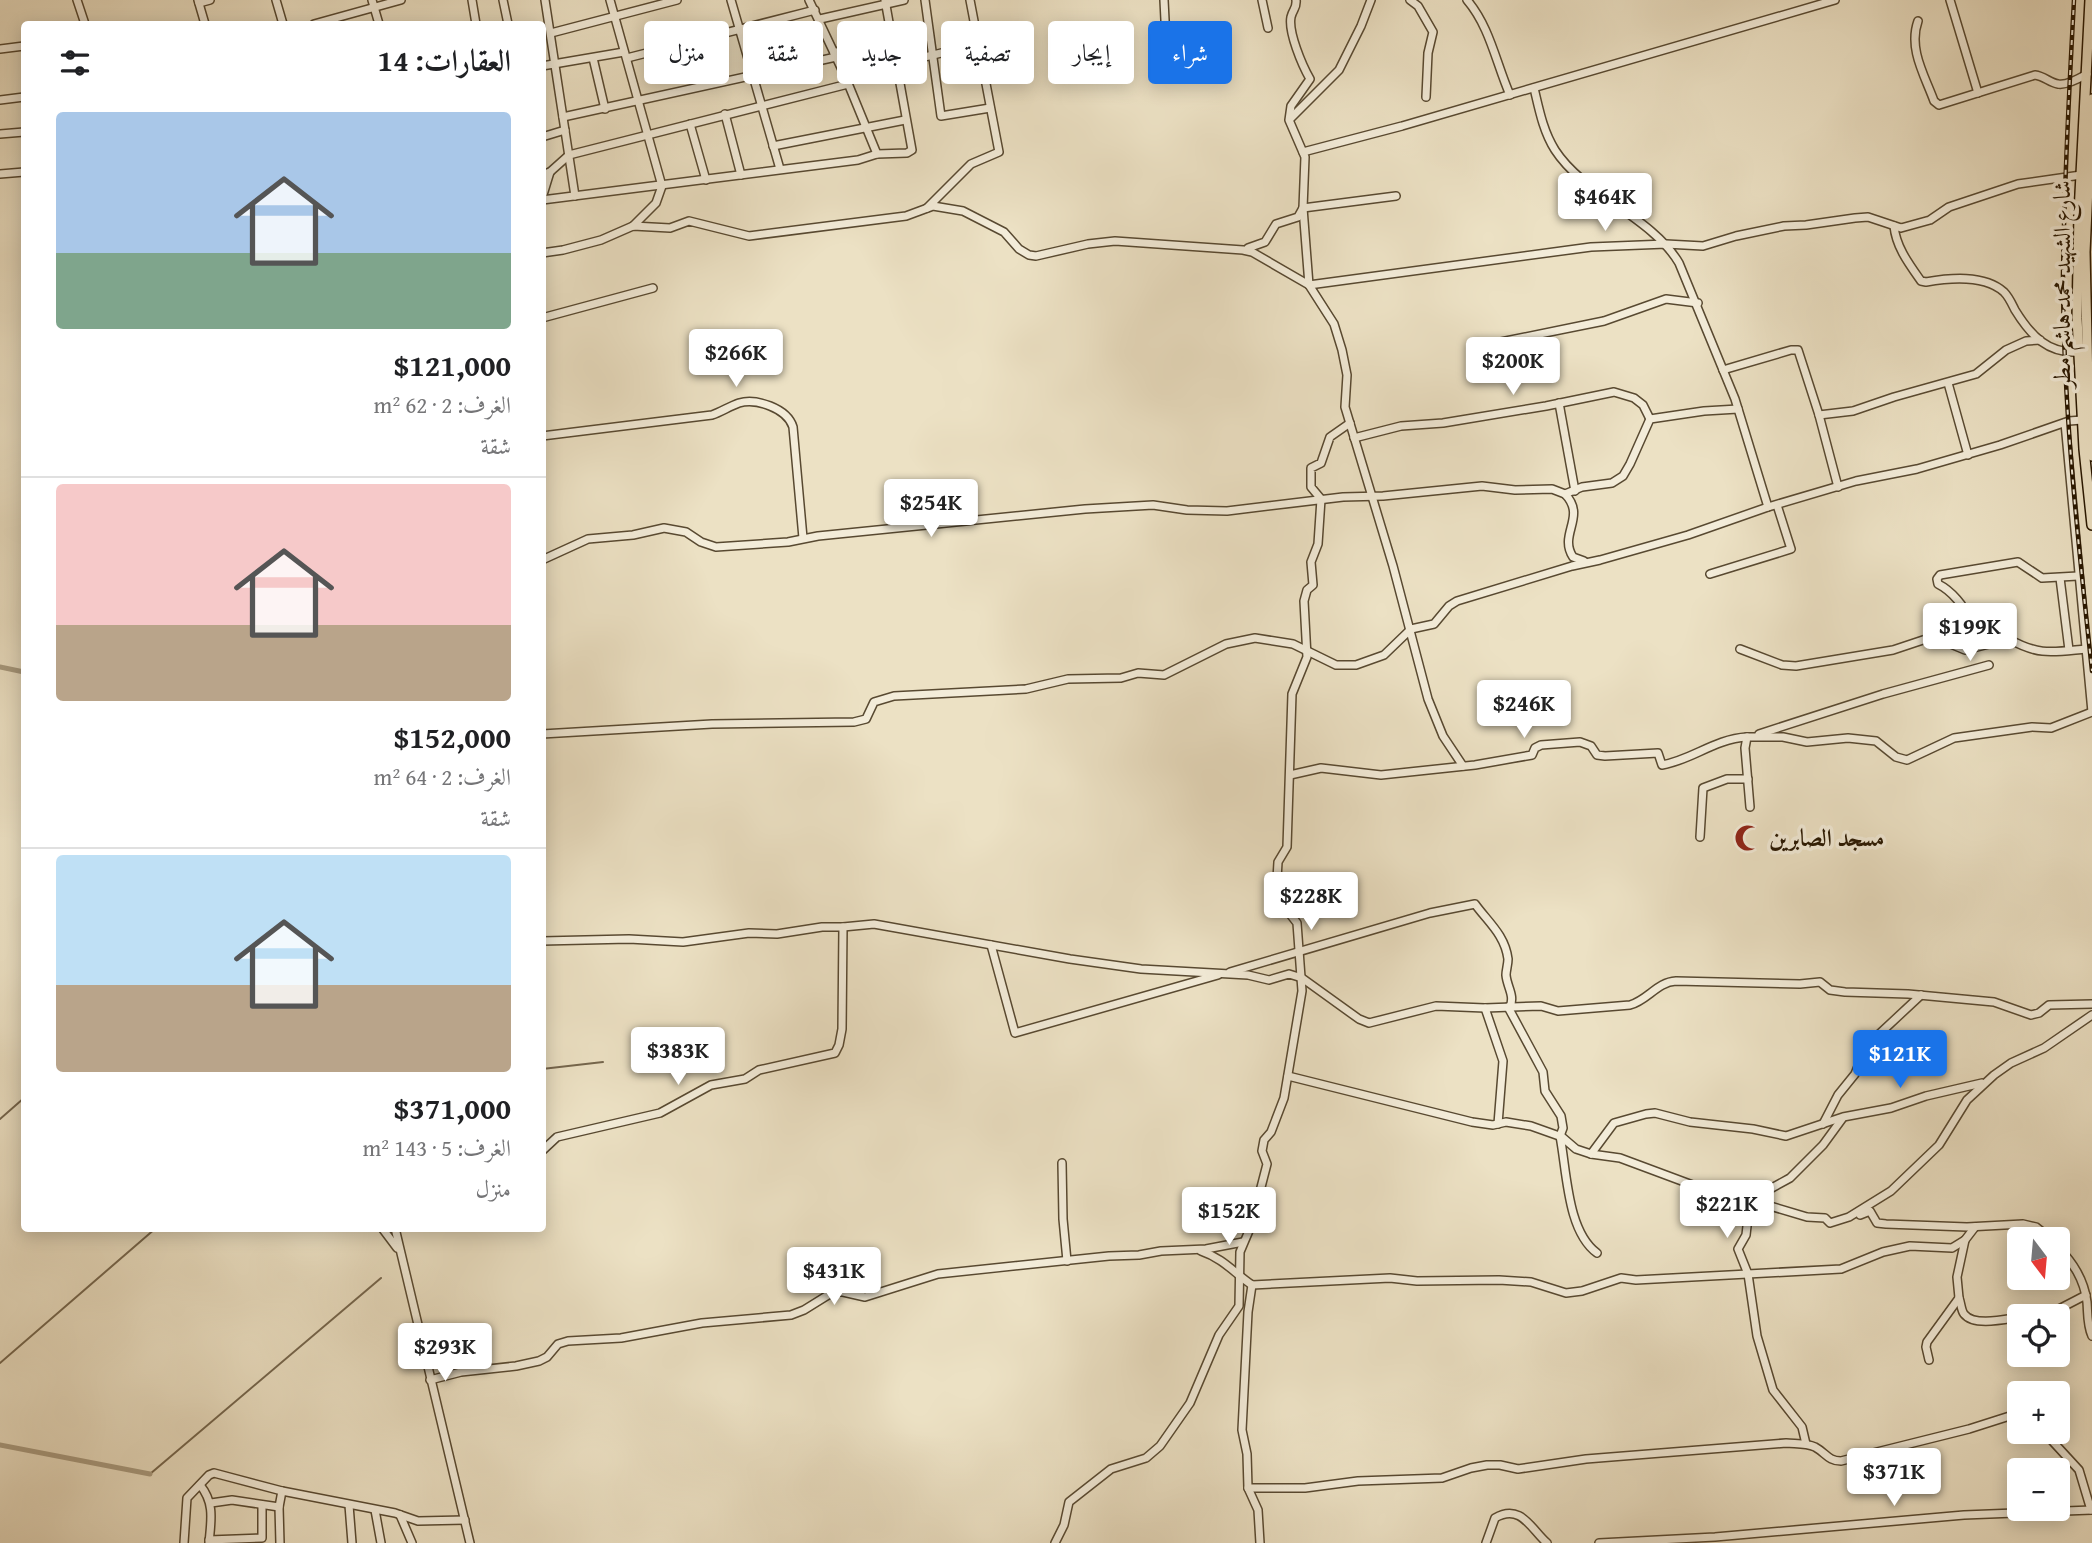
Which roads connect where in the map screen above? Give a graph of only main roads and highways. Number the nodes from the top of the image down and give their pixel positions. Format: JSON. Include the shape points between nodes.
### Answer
{"nodes":[{"id":1,"x":2090,"y":0,"type":"edge"},
{"id":2,"x":2092,"y":99,"type":"edge"},
{"id":3,"x":2092,"y":117,"type":"edge"},
{"id":4,"x":2090,"y":161,"type":"edge"},
{"id":5,"x":2088,"y":246,"type":"edge"},
{"id":6,"x":2089,"y":327,"type":"edge"},
{"id":7,"x":2090,"y":374,"type":"edge"},
{"id":8,"x":2092,"y":456,"type":"edge"},
{"id":9,"x":2092,"y":525,"type":"edge"}],
"edges":[{"from":1,"to":9,"type":"main road","name":"شارع الشهيد محمد هاشم مطر","via":[[2077,289]]},
{"from":2,"to":3,"type":"main road","name":"شارع الشهيد محمد هاشم مطر"},
{"from":3,"to":4,"type":"main road","name":"شارع الشهيد محمد هاشم مطر"},
{"from":4,"to":5,"type":"main road","name":"شارع الشهيد محمد هاشم مطر"},
{"from":5,"to":6,"type":"main road","name":"شارع الشهيد محمد هاشم مطر"},
{"from":6,"to":7,"type":"main road","name":"شارع الشهيد محمد هاشم مطر"},
{"from":7,"to":8,"type":"main road","name":"شارع الشهيد محمد هاشم مطر"}]}
